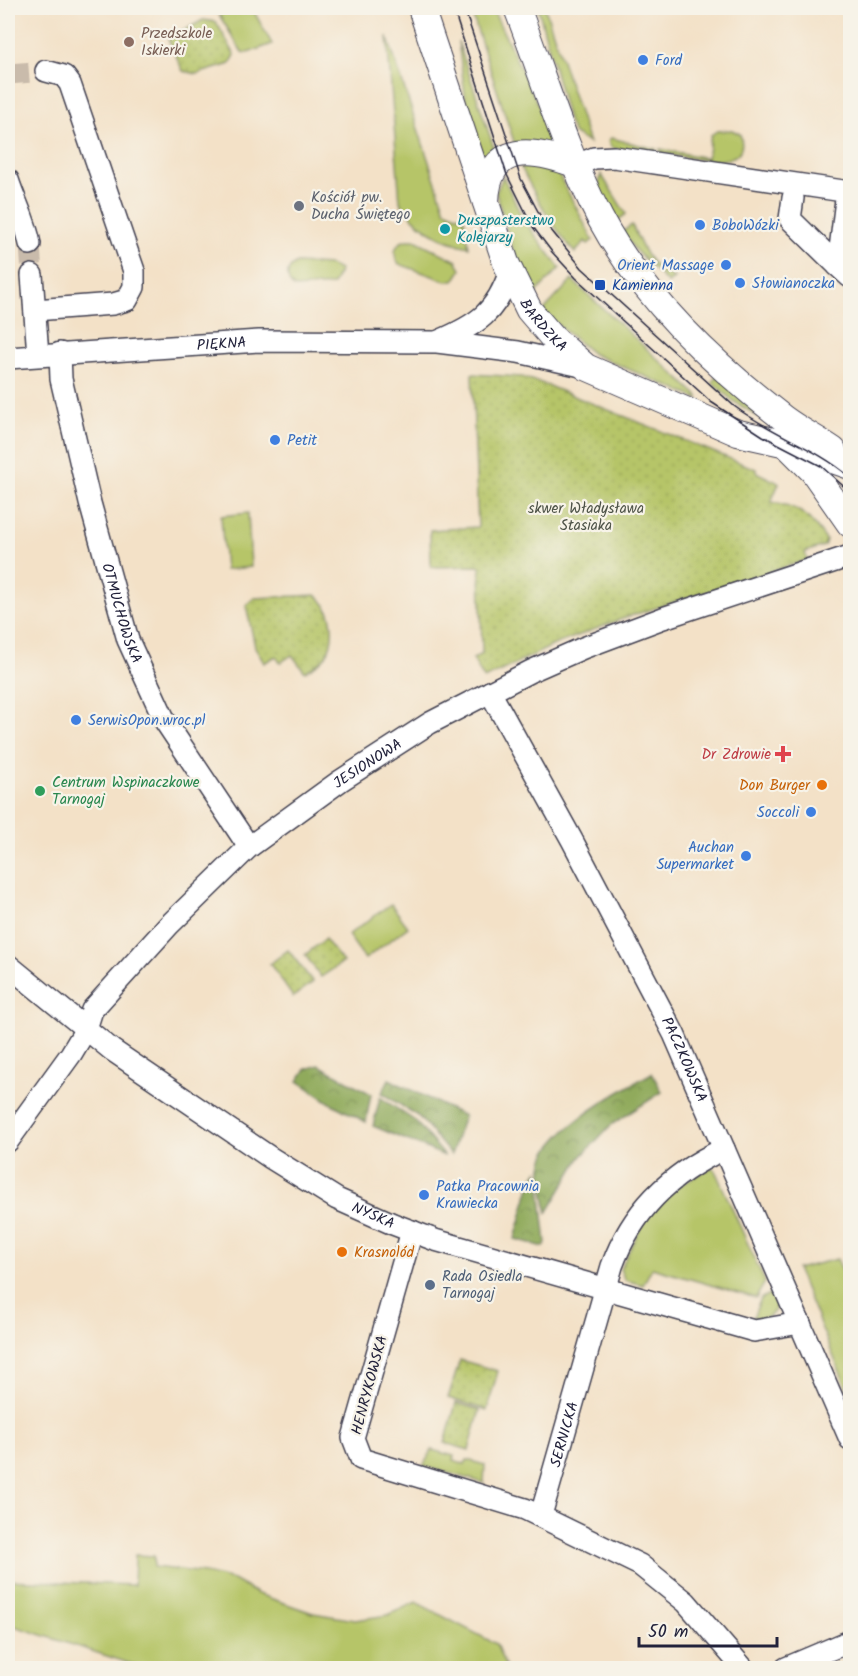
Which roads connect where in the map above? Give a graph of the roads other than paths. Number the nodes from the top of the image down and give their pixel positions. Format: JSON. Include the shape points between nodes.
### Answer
{"nodes":[{"id":1,"x":421,"y":8,"type":"edge"},
{"id":2,"x":517,"y":8,"type":"edge"},
{"id":3,"x":46,"y":71,"type":"tunnel mouth"},
{"id":4,"x":577,"y":165,"type":"junction"},
{"id":5,"x":8,"y":180,"type":"edge"},
{"id":6,"x":849,"y":192,"type":"edge"},
{"id":7,"x":793,"y":198,"type":"dead end"},
{"id":8,"x":486,"y":203,"type":"junction"},
{"id":9,"x":30,"y":244,"type":"tunnel mouth"},
{"id":10,"x":510,"y":271,"type":"junction"},
{"id":11,"x":844,"y":272,"type":"edge"},
{"id":12,"x":32,"y":274,"type":"tunnel mouth"},
{"id":13,"x":35,"y":310,"type":"junction"},
{"id":14,"x":437,"y":342,"type":"junction"},
{"id":15,"x":60,"y":353,"type":"junction"},
{"id":16,"x":38,"y":355,"type":"junction"},
{"id":17,"x":8,"y":358,"type":"edge"},
{"id":18,"x":586,"y":367,"type":"junction"},
{"id":19,"x":787,"y":444,"type":"junction"},
{"id":20,"x":850,"y":464,"type":"edge"},
{"id":21,"x":850,"y":524,"type":"edge"},
{"id":22,"x":850,"y":556,"type":"edge"},
{"id":23,"x":490,"y":693,"type":"junction"},
{"id":24,"x":249,"y":847,"type":"junction"},
{"id":25,"x":8,"y":965,"type":"edge"},
{"id":26,"x":86,"y":1029,"type":"junction"},
{"id":27,"x":8,"y":1141,"type":"edge"},
{"id":28,"x":724,"y":1149,"type":"junction"},
{"id":29,"x":412,"y":1232,"type":"junction"},
{"id":30,"x":606,"y":1288,"type":"junction"},
{"id":31,"x":800,"y":1323,"type":"junction"},
{"id":32,"x":850,"y":1439,"type":"edge"},
{"id":33,"x":542,"y":1515,"type":"junction"},
{"id":34,"x":850,"y":1641,"type":"edge"},
{"id":35,"x":743,"y":1668,"type":"edge"},
{"id":36,"x":786,"y":1668,"type":"edge"}],
"edges":[{"from":1,"to":8,"type":"street","name":"BARDZKA"},
{"from":2,"to":4,"type":"street","name":"BARDZKA"},
{"from":3,"to":13,"type":"street","via":[[64,76],[70,84],[134,271],[134,287],[127,300],[113,304]]},
{"from":4,"to":6,"type":"street","via":[[602,156],[614,157]]},
{"from":4,"to":8,"type":"street","via":[[541,153],[513,154],[499,163],[488,180]]},
{"from":4,"to":20,"type":"street","name":"BARDZKA","via":[[610,234],[638,275],[684,328],[784,419]]},
{"from":5,"to":9,"type":"street","via":[[27,224]]},
{"from":6,"to":11,"type":"street"},
{"from":7,"to":11,"type":"street","via":[[790,219]]},
{"from":8,"to":10,"type":"street","name":"BARDZKA"},
{"from":10,"to":14,"type":"street","name":"PIĘKNA","via":[[502,296],[489,311],[465,330]]},
{"from":10,"to":18,"type":"street","name":"BARDZKA","via":[[529,310]]},
{"from":12,"to":13,"type":"street"},
{"from":13,"to":16,"type":"street"},
{"from":14,"to":15,"type":"street","name":"PIĘKNA","via":[[259,341]]},
{"from":14,"to":18,"type":"street","name":"PIĘKNA","via":[[518,352]]},
{"from":15,"to":16,"type":"street","name":"PIĘKNA"},
{"from":15,"to":24,"type":"street","name":"OTMUCHOWSKA","via":[[62,379],[93,513],[128,640],[165,721]]},
{"from":16,"to":17,"type":"street","name":"PIĘKNA"},
{"from":18,"to":19,"type":"street","name":"BARDZKA","via":[[729,429]]},
{"from":19,"to":20,"type":"street","name":"BARDZKA"},
{"from":19,"to":21,"type":"street","via":[[813,471]]},
{"from":22,"to":23,"type":"street","name":"JESIONOWA","via":[[584,648]]},
{"from":23,"to":24,"type":"street","name":"JESIONOWA","via":[[385,750]]},
{"from":23,"to":28,"type":"street","name":"PACZKOWSKA","via":[[674,1034]]},
{"from":24,"to":26,"type":"street","name":"JESIONOWA","via":[[168,926],[100,1001],[92,1010]]},
{"from":25,"to":26,"type":"street","name":"NYSKA"},
{"from":26,"to":27,"type":"street","name":"JESIONOWA"},
{"from":26,"to":29,"type":"street","name":"NYSKA","via":[[271,1158],[337,1199]]},
{"from":28,"to":30,"type":"street","name":"SERNICKA","via":[[663,1186],[640,1213],[620,1245]]},
{"from":28,"to":31,"type":"street","name":"PACZKOWSKA"},
{"from":29,"to":30,"type":"street","name":"NYSKA"},
{"from":29,"to":33,"type":"street","name":"HENRYKOWSKA","via":[[353,1438],[361,1459]]},
{"from":30,"to":31,"type":"street","name":"NYSKA","via":[[754,1331]]},
{"from":30,"to":33,"type":"street","name":"SERNICKA"},
{"from":31,"to":32,"type":"street","name":"PACZKOWSKA"},
{"from":33,"to":35,"type":"street","via":[[652,1574],[686,1602]]},
{"from":34,"to":36,"type":"street"}]}
